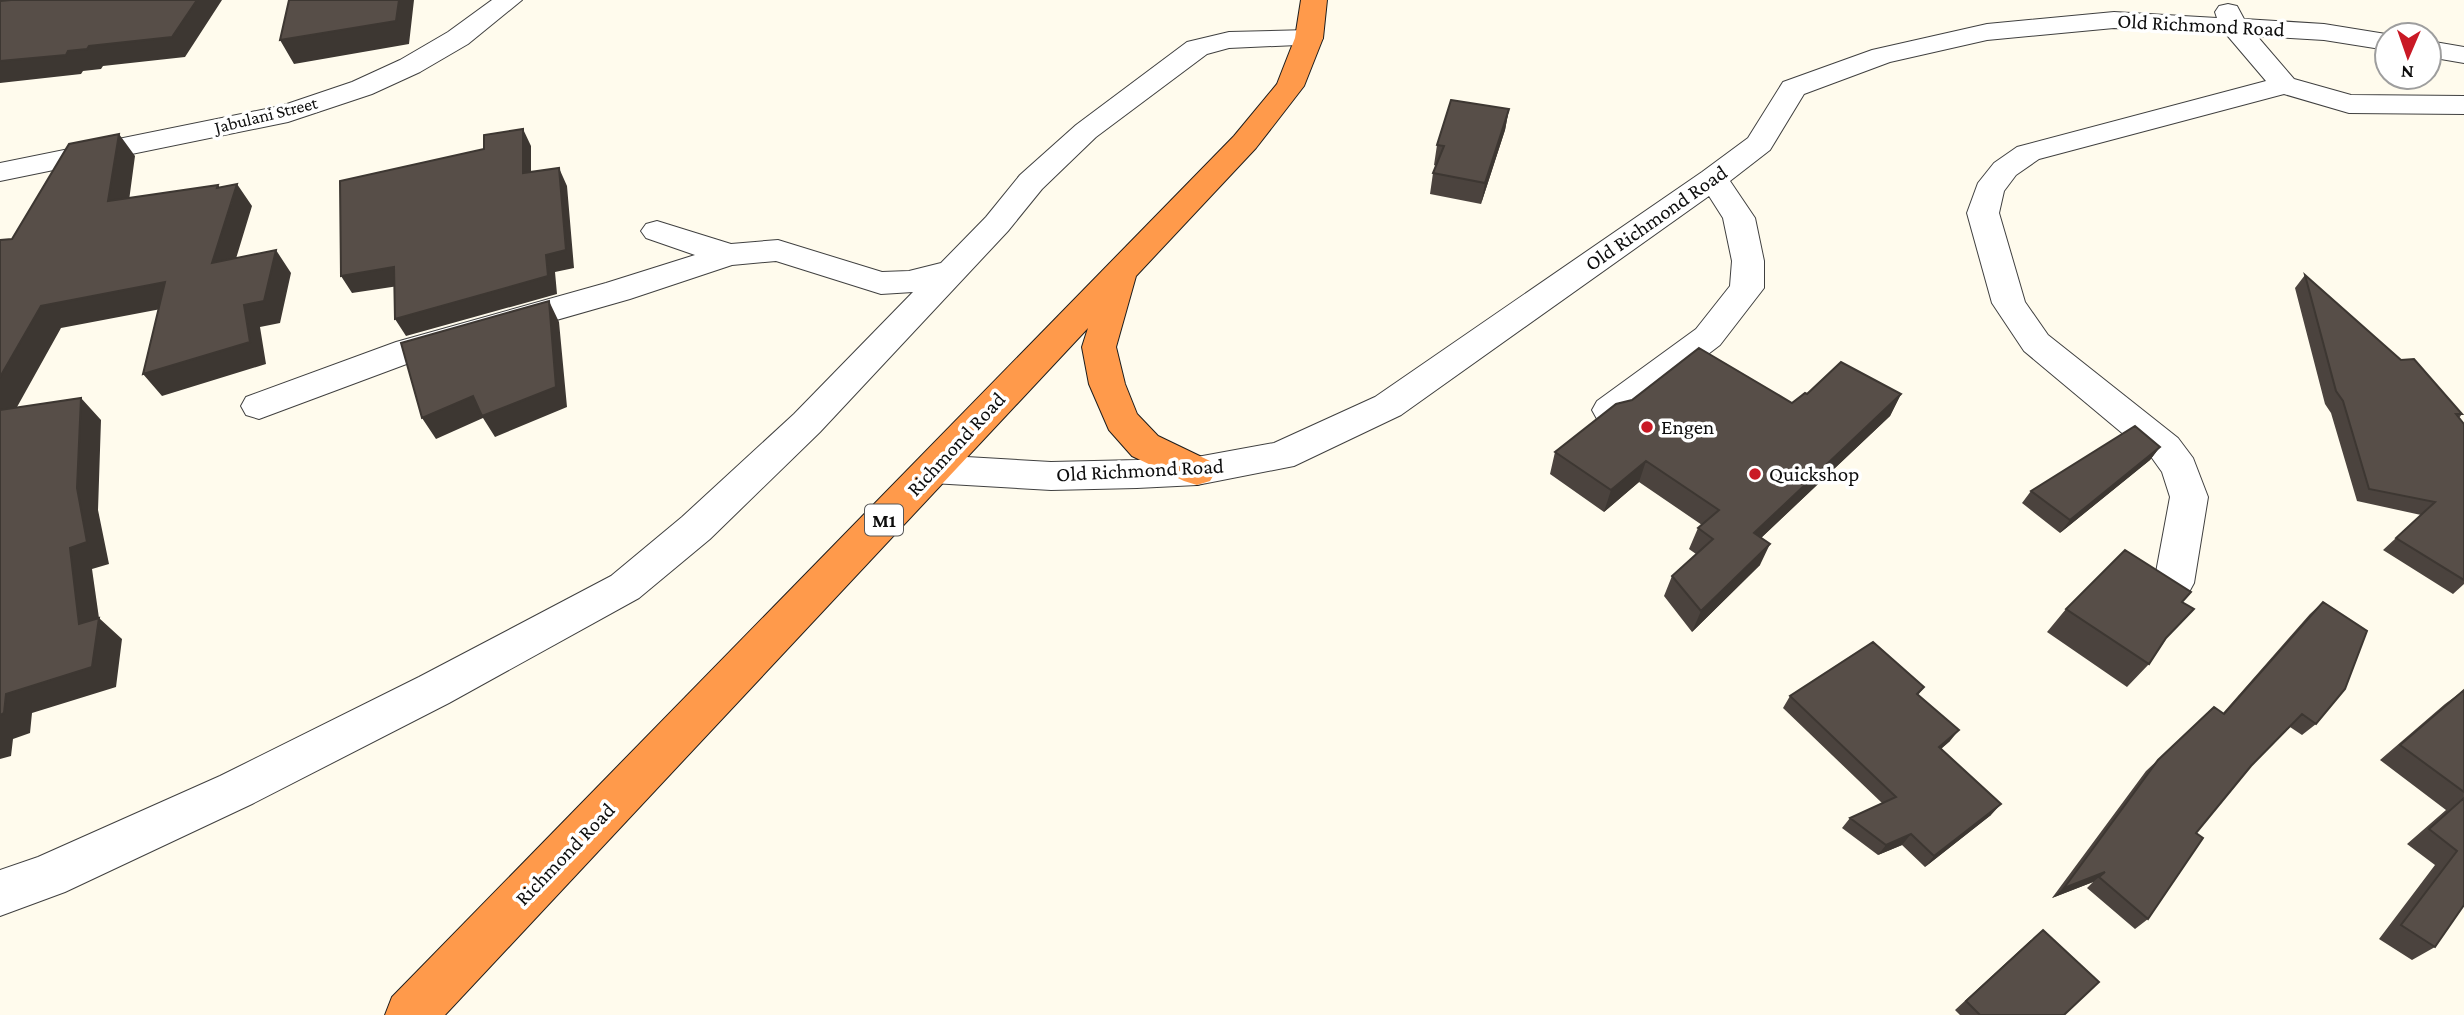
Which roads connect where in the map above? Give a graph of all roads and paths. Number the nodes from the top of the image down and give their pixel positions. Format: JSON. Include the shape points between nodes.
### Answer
{"nodes":[{"id":1,"x":509,"y":0,"type":"edge"},
{"id":2,"x":1314,"y":0,"type":"edge"},
{"id":3,"x":2229,"y":13,"type":"edge"},
{"id":4,"x":1309,"y":38,"type":"junction"},
{"id":5,"x":2373,"y":40,"type":"edge"},
{"id":6,"x":2443,"y":51,"type":"edge"},
{"id":7,"x":2464,"y":55,"type":"edge"},
{"id":8,"x":2284,"y":85,"type":"junction"},
{"id":9,"x":2451,"y":105,"type":"edge"},
{"id":10,"x":2464,"y":123,"type":"edge"},
{"id":11,"x":0,"y":172,"type":"edge"},
{"id":12,"x":1713,"y":179,"type":"junction"},
{"id":13,"x":657,"y":231,"type":"dead end"},
{"id":14,"x":729,"y":255,"type":"junction"},
{"id":15,"x":1123,"y":268,"type":"junction"},
{"id":16,"x":949,"y":272,"type":"junction"},
{"id":17,"x":259,"y":406,"type":"dead end"},
{"id":18,"x":1610,"y":410,"type":"edge"},
{"id":19,"x":932,"y":469,"type":"junction"},
{"id":20,"x":1197,"y":471,"type":"junction"},
{"id":21,"x":2174,"y":583,"type":"edge"},
{"id":22,"x":0,"y":893,"type":"edge"},
{"id":23,"x":410,"y":1015,"type":"edge"}],
"edges":[{"from":1,"to":11,"type":"street","name":"Jabulani Street","via":[[458,38],[362,88],[288,113]]},
{"from":2,"to":4,"type":"highway","name":"Richmond Road","number":"M1"},
{"from":3,"to":5,"type":"street","name":"Old Richmond Road"},
{"from":3,"to":8,"type":"street"},
{"from":3,"to":12,"type":"street","name":"Old Richmond Road","via":[[1987,32],[1882,56],[1793,88],[1759,144]]},
{"from":4,"to":15,"type":"highway","name":"Richmond Road","number":"M1","via":[[1290,86],[1245,142]]},
{"from":4,"to":16,"type":"street","via":[[1229,40],[1197,48],[1086,131]]},
{"from":6,"to":7,"type":"street"},
{"from":8,"to":9,"type":"street","via":[[2349,104]]},
{"from":8,"to":21,"type":"street","via":[[2028,153],[2005,169],[1989,190],[1983,213],[2009,303],[2036,343],[2165,448],[2180,468],[2189,497]]},
{"from":9,"to":10,"type":"street"},
{"from":12,"to":18,"type":"street","via":[[1739,218],[1748,261],[1747,288],[1708,337]]},
{"from":12,"to":20,"type":"street","name":"Old Richmond Road","via":[[1388,406],[1281,456]]},
{"from":13,"to":14,"type":"street"},
{"from":14,"to":16,"type":"street","via":[[778,250],[881,283]]},
{"from":14,"to":17,"type":"street","via":[[408,350]]},
{"from":15,"to":19,"type":"highway","name":"Richmond Road","number":"M1"},
{"from":15,"to":20,"type":"highway","via":[[1099,348],[1107,384],[1122,421],[1145,446]]},
{"from":16,"to":22,"type":"street","via":[[807,423],[696,528],[625,587],[236,790],[48,876]]},
{"from":19,"to":20,"type":"street","name":"Old Richmond Road","via":[[1051,476]]},
{"from":19,"to":23,"type":"highway","name":"Richmond Road","number":"M1"}]}
